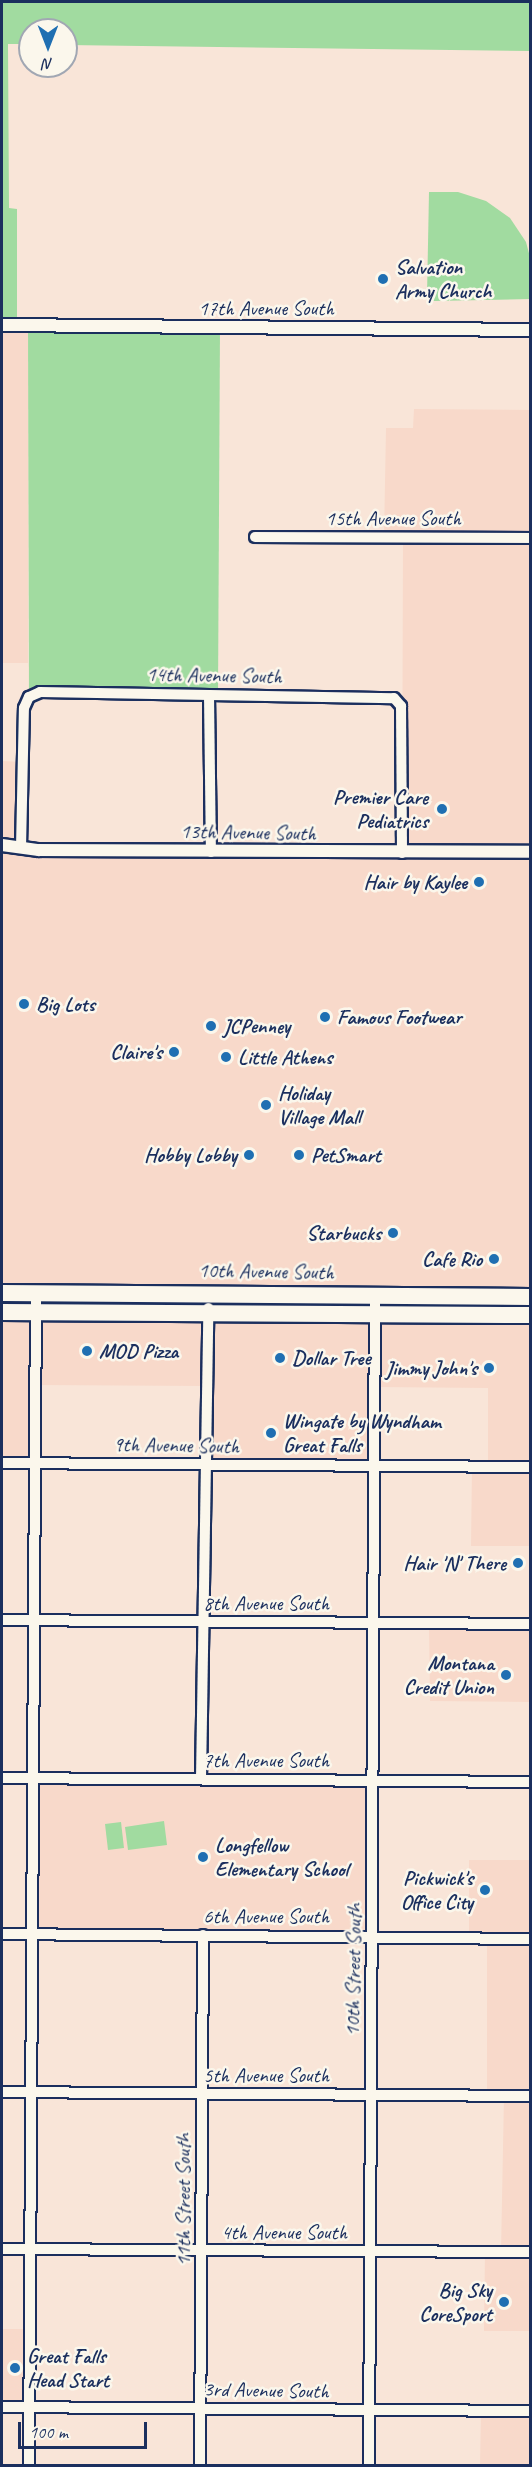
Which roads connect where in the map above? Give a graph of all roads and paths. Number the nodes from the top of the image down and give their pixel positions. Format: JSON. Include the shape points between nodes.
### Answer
{"nodes":[{"id":1,"x":2,"y":325,"type":"edge"},
{"id":2,"x":531,"y":330,"type":"edge"},
{"id":3,"x":255,"y":537,"type":"dead end"},
{"id":4,"x":531,"y":538,"type":"edge"},
{"id":5,"x":209,"y":695,"type":"junction"},
{"id":6,"x":2,"y":845,"type":"edge"},
{"id":7,"x":21,"y":848,"type":"junction"},
{"id":8,"x":211,"y":852,"type":"junction"},
{"id":9,"x":531,"y":852,"type":"edge"},
{"id":10,"x":402,"y":853,"type":"junction"},
{"id":11,"x":207,"y":1292,"type":"junction"},
{"id":12,"x":2,"y":1293,"type":"edge"},
{"id":13,"x":36,"y":1293,"type":"junction"},
{"id":14,"x":375,"y":1294,"type":"junction"},
{"id":15,"x":531,"y":1297,"type":"edge"},
{"id":16,"x":2,"y":1312,"type":"edge"},
{"id":17,"x":36,"y":1312,"type":"junction"},
{"id":18,"x":208,"y":1315,"type":"junction"},
{"id":19,"x":375,"y":1316,"type":"junction"},
{"id":20,"x":531,"y":1316,"type":"edge"},
{"id":21,"x":2,"y":1463,"type":"edge"},
{"id":22,"x":36,"y":1464,"type":"junction"},
{"id":23,"x":204,"y":1465,"type":"junction"},
{"id":24,"x":374,"y":1467,"type":"junction"},
{"id":25,"x":531,"y":1467,"type":"edge"},
{"id":26,"x":2,"y":1620,"type":"edge"},
{"id":27,"x":34,"y":1620,"type":"junction"},
{"id":28,"x":203,"y":1623,"type":"junction"},
{"id":29,"x":372,"y":1623,"type":"junction"},
{"id":30,"x":531,"y":1624,"type":"edge"},
{"id":31,"x":2,"y":1778,"type":"edge"},
{"id":32,"x":33,"y":1778,"type":"junction"},
{"id":33,"x":201,"y":1779,"type":"junction"},
{"id":34,"x":374,"y":1780,"type":"junction"},
{"id":35,"x":531,"y":1782,"type":"edge"},
{"id":36,"x":2,"y":1934,"type":"edge"},
{"id":37,"x":32,"y":1934,"type":"junction"},
{"id":38,"x":203,"y":1935,"type":"junction"},
{"id":39,"x":373,"y":1936,"type":"junction"},
{"id":40,"x":531,"y":1939,"type":"edge"},
{"id":41,"x":2,"y":2092,"type":"edge"},
{"id":42,"x":32,"y":2092,"type":"junction"},
{"id":43,"x":203,"y":2094,"type":"junction"},
{"id":44,"x":371,"y":2095,"type":"junction"},
{"id":45,"x":531,"y":2096,"type":"edge"},
{"id":46,"x":2,"y":2249,"type":"edge"},
{"id":47,"x":30,"y":2250,"type":"junction"},
{"id":48,"x":202,"y":2251,"type":"junction"},
{"id":49,"x":371,"y":2252,"type":"junction"},
{"id":50,"x":531,"y":2252,"type":"edge"},
{"id":51,"x":2,"y":2407,"type":"edge"},
{"id":52,"x":29,"y":2407,"type":"junction"},
{"id":53,"x":201,"y":2409,"type":"junction"},
{"id":54,"x":369,"y":2411,"type":"junction"},
{"id":55,"x":531,"y":2411,"type":"edge"},
{"id":56,"x":29,"y":2466,"type":"edge"},
{"id":57,"x":200,"y":2466,"type":"edge"},
{"id":58,"x":369,"y":2466,"type":"edge"}],
"edges":[{"from":1,"to":2,"type":"street","name":"17th Avenue South"},
{"from":3,"to":4,"type":"street","name":"15th Avenue South"},
{"from":5,"to":7,"type":"street","name":"14th Avenue South","via":[[40,692],[29,697],[24,708]]},
{"from":5,"to":8,"type":"street"},
{"from":5,"to":10,"type":"street","name":"14th Avenue South","via":[[399,700]]},
{"from":6,"to":7,"type":"street","name":"13th Avenue South"},
{"from":7,"to":8,"type":"street","name":"13th Avenue South"},
{"from":8,"to":10,"type":"street","name":"13th Avenue South"},
{"from":9,"to":10,"type":"street","name":"13th Avenue South"},
{"from":11,"to":13,"type":"highway","name":"10th Avenue South"},
{"from":11,"to":14,"type":"highway","name":"10th Avenue South"},
{"from":11,"to":18,"type":"street"},
{"from":12,"to":13,"type":"highway","name":"10th Avenue South"},
{"from":13,"to":17,"type":"street"},
{"from":14,"to":15,"type":"highway","name":"10th Avenue South"},
{"from":14,"to":19,"type":"street","name":"10th Street South"},
{"from":16,"to":17,"type":"highway","name":"10th Avenue South"},
{"from":17,"to":18,"type":"highway","name":"10th Avenue South"},
{"from":17,"to":22,"type":"street"},
{"from":18,"to":19,"type":"highway","name":"10th Avenue South"},
{"from":18,"to":23,"type":"street"},
{"from":19,"to":20,"type":"highway","name":"10th Avenue South"},
{"from":19,"to":24,"type":"street","name":"10th Street South"},
{"from":21,"to":22,"type":"street","name":"9th Avenue South"},
{"from":22,"to":23,"type":"street","name":"9th Avenue South"},
{"from":22,"to":27,"type":"street"},
{"from":23,"to":24,"type":"street","name":"9th Avenue South"},
{"from":23,"to":28,"type":"street"},
{"from":24,"to":25,"type":"street","name":"9th Avenue South"},
{"from":24,"to":29,"type":"street","name":"10th Street South"},
{"from":26,"to":27,"type":"street","name":"8th Avenue South"},
{"from":27,"to":28,"type":"street","name":"8th Avenue South"},
{"from":27,"to":32,"type":"street"},
{"from":28,"to":29,"type":"street","name":"8th Avenue South"},
{"from":28,"to":33,"type":"street"},
{"from":29,"to":30,"type":"street","name":"8th Avenue South"},
{"from":29,"to":34,"type":"street","name":"10th Street South"},
{"from":31,"to":32,"type":"street","name":"7th Avenue South"},
{"from":32,"to":33,"type":"street","name":"7th Avenue South"},
{"from":32,"to":37,"type":"street"},
{"from":33,"to":34,"type":"street","name":"7th Avenue South"},
{"from":34,"to":35,"type":"street","name":"7th Avenue South"},
{"from":34,"to":39,"type":"street","name":"10th Street South"},
{"from":36,"to":37,"type":"street","name":"6th Avenue South"},
{"from":37,"to":38,"type":"street","name":"6th Avenue South"},
{"from":37,"to":42,"type":"street"},
{"from":38,"to":39,"type":"street","name":"6th Avenue South"},
{"from":38,"to":43,"type":"street","name":"11th Street South"},
{"from":39,"to":40,"type":"street","name":"6th Avenue South"},
{"from":39,"to":44,"type":"street","name":"10th Street South"},
{"from":41,"to":42,"type":"street","name":"5th Avenue South"},
{"from":42,"to":43,"type":"street","name":"5th Avenue South"},
{"from":42,"to":47,"type":"street"},
{"from":43,"to":44,"type":"street","name":"5th Avenue South"},
{"from":43,"to":48,"type":"street","name":"11th Street South"},
{"from":44,"to":45,"type":"street","name":"5th Avenue South"},
{"from":44,"to":49,"type":"street","name":"10th Street South"},
{"from":46,"to":47,"type":"street","name":"4th Avenue South"},
{"from":47,"to":48,"type":"street","name":"4th Avenue South"},
{"from":47,"to":52,"type":"street"},
{"from":48,"to":49,"type":"street","name":"4th Avenue South"},
{"from":48,"to":53,"type":"street","name":"11th Street South"},
{"from":49,"to":50,"type":"street","name":"4th Avenue South"},
{"from":49,"to":54,"type":"street","name":"10th Street South"},
{"from":51,"to":52,"type":"street","name":"3rd Avenue South"},
{"from":52,"to":53,"type":"street","name":"3rd Avenue South"},
{"from":52,"to":56,"type":"street"},
{"from":53,"to":54,"type":"street","name":"3rd Avenue South"},
{"from":53,"to":57,"type":"street","name":"11th Street South"},
{"from":54,"to":55,"type":"street","name":"3rd Avenue South"},
{"from":54,"to":58,"type":"street","name":"10th Street South"}]}
